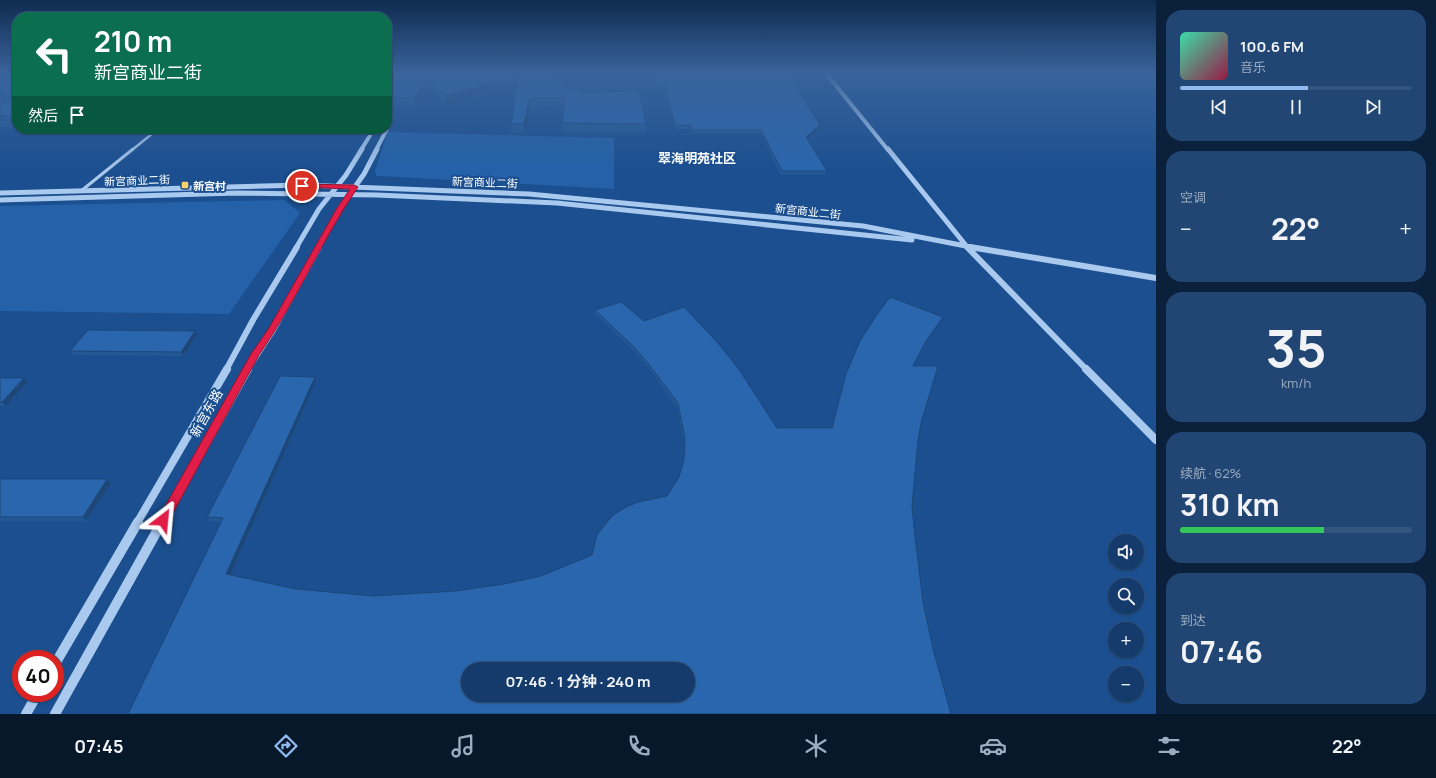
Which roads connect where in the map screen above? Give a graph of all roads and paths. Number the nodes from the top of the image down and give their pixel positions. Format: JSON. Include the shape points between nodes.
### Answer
{"nodes":[{"id":1,"x":852,"y":105,"type":"edge"},
{"id":2,"x":152,"y":134,"type":"edge"},
{"id":3,"x":371,"y":134,"type":"edge"},
{"id":4,"x":384,"y":134,"type":"edge"},
{"id":5,"x":336,"y":187,"type":"junction"},
{"id":6,"x":81,"y":191,"type":"junction"},
{"id":7,"x":352,"y":191,"type":"junction"},
{"id":8,"x":0,"y":193,"type":"edge"},
{"id":9,"x":331,"y":194,"type":"junction"},
{"id":10,"x":0,"y":200,"type":"edge"},
{"id":11,"x":966,"y":246,"type":"junction"},
{"id":12,"x":1156,"y":278,"type":"edge"},
{"id":13,"x":1156,"y":440,"type":"edge"},
{"id":14,"x":63,"y":650,"type":"edge"},
{"id":15,"x":33,"y":702,"type":"edge"},
{"id":16,"x":26,"y":714,"type":"edge"},
{"id":17,"x":55,"y":714,"type":"edge"}],
"edges":[{"from":1,"to":11,"type":"street"},
{"from":2,"to":6,"type":"street"},
{"from":3,"to":5,"type":"street","name":"新宫东路"},
{"from":4,"to":7,"type":"street","name":"新宫东路","via":[[364,174]]},
{"from":5,"to":6,"type":"street","name":"新宫商业二街"},
{"from":5,"to":7,"type":"street","name":"新宫商业二街"},
{"from":5,"to":9,"type":"street","name":"新宫东路"},
{"from":6,"to":8,"type":"street","name":"新宫商业二街"},
{"from":7,"to":9,"type":"street","name":"新宫商业二街"},
{"from":7,"to":11,"type":"street","name":"新宫商业二街","via":[[557,203]]},
{"from":7,"to":17,"type":"street","name":"新宫东路","via":[[340,208],[273,330],[256,354]]},
{"from":9,"to":10,"type":"street","name":"新宫商业二街","via":[[237,193]]},
{"from":9,"to":14,"type":"street","name":"新宫东路","via":[[319,209],[253,320]]},
{"from":11,"to":12,"type":"street","name":"新宫商业二街"},
{"from":11,"to":13,"type":"street"},
{"from":15,"to":16,"type":"street"}]}
